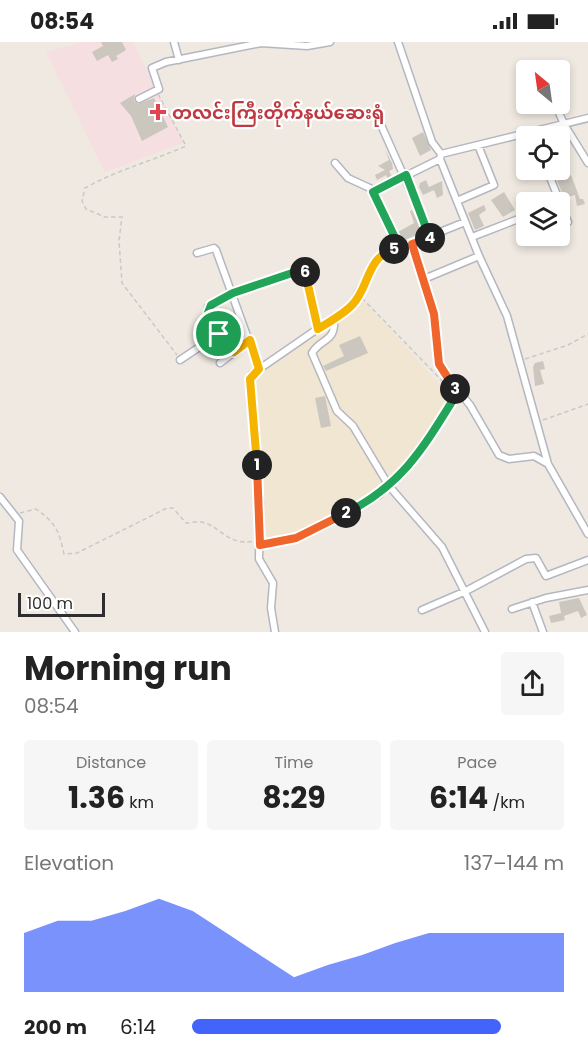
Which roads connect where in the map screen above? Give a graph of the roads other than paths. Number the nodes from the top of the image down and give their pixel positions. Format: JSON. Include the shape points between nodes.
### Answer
{"nodes":[{"id":1,"x":174,"y":42,"type":"edge"},
{"id":2,"x":330,"y":42,"type":"edge"},
{"id":3,"x":398,"y":42,"type":"edge"},
{"id":4,"x":261,"y":43,"type":"edge"},
{"id":5,"x":294,"y":43,"type":"edge"},
{"id":6,"x":179,"y":60,"type":"junction"},
{"id":7,"x":139,"y":99,"type":"dead end"},
{"id":8,"x":560,"y":114,"type":"edge"},
{"id":9,"x":588,"y":118,"type":"edge"},
{"id":10,"x":564,"y":124,"type":"junction"},
{"id":11,"x":381,"y":125,"type":"dead end"},
{"id":12,"x":559,"y":126,"type":"edge"},
{"id":13,"x":516,"y":138,"type":"edge"},
{"id":14,"x":478,"y":145,"type":"junction"},
{"id":15,"x":441,"y":157,"type":"junction"},
{"id":16,"x":335,"y":163,"type":"dead end"},
{"id":17,"x":588,"y":163,"type":"edge"},
{"id":18,"x":406,"y":175,"type":"junction"},
{"id":19,"x":374,"y":190,"type":"junction"},
{"id":20,"x":457,"y":201,"type":"junction"},
{"id":21,"x":516,"y":220,"type":"edge"},
{"id":22,"x":465,"y":222,"type":"junction"},
{"id":23,"x":431,"y":237,"type":"junction"},
{"id":24,"x":472,"y":237,"type":"junction"},
{"id":25,"x":412,"y":244,"type":"junction"},
{"id":26,"x":400,"y":248,"type":"junction"},
{"id":27,"x":197,"y":253,"type":"dead end"},
{"id":28,"x":479,"y":256,"type":"junction"},
{"id":29,"x":424,"y":279,"type":"junction"},
{"id":30,"x":233,"y":293,"type":"junction"},
{"id":31,"x":334,"y":318,"type":"junction"},
{"id":32,"x":318,"y":329,"type":"junction"},
{"id":33,"x":219,"y":334,"type":"junction"},
{"id":34,"x":250,"y":340,"type":"junction"},
{"id":35,"x":234,"y":352,"type":"junction"},
{"id":36,"x":180,"y":360,"type":"road end"},
{"id":37,"x":220,"y":363,"type":"dead end"},
{"id":38,"x":259,"y":369,"type":"junction"},
{"id":39,"x":458,"y":392,"type":"junction"},
{"id":40,"x":548,"y":464,"type":"junction"},
{"id":41,"x":389,"y":486,"type":"junction"},
{"id":42,"x":0,"y":498,"type":"edge"},
{"id":43,"x":588,"y":534,"type":"edge"},
{"id":44,"x":260,"y":542,"type":"junction"},
{"id":45,"x":588,"y":560,"type":"edge"},
{"id":46,"x":588,"y":590,"type":"edge"},
{"id":47,"x":466,"y":591,"type":"junction"},
{"id":48,"x":532,"y":602,"type":"junction"},
{"id":49,"x":512,"y":609,"type":"dead end"},
{"id":50,"x":422,"y":610,"type":"dead end"},
{"id":51,"x":75,"y":632,"type":"edge"},
{"id":52,"x":275,"y":632,"type":"edge"},
{"id":53,"x":485,"y":632,"type":"edge"},
{"id":54,"x":543,"y":632,"type":"edge"}],
"edges":[{"from":1,"to":6,"type":"street"},
{"from":2,"to":5,"type":"street","via":[[307,46]]},
{"from":3,"to":15,"type":"street","via":[[432,142]]},
{"from":4,"to":5,"type":"street"},
{"from":4,"to":6,"type":"street"},
{"from":6,"to":7,"type":"street","via":[[152,68],[159,89]]},
{"from":8,"to":10,"type":"street"},
{"from":9,"to":10,"type":"street"},
{"from":10,"to":12,"type":"street"},
{"from":10,"to":17,"type":"street"},
{"from":11,"to":18,"type":"street"},
{"from":13,"to":14,"type":"street"},
{"from":14,"to":15,"type":"street"},
{"from":14,"to":20,"type":"street","via":[[494,185]]},
{"from":15,"to":18,"type":"street"},
{"from":15,"to":20,"type":"street"},
{"from":16,"to":19,"type":"street","via":[[348,178]]},
{"from":18,"to":19,"type":"street"},
{"from":18,"to":23,"type":"street"},
{"from":19,"to":26,"type":"street"},
{"from":20,"to":22,"type":"street"},
{"from":21,"to":24,"type":"street"},
{"from":22,"to":23,"type":"street"},
{"from":22,"to":24,"type":"street"},
{"from":23,"to":25,"type":"street"},
{"from":24,"to":28,"type":"street"},
{"from":25,"to":26,"type":"street"},
{"from":25,"to":29,"type":"street"},
{"from":26,"to":31,"type":"street","via":[[390,250],[377,261],[352,305]]},
{"from":27,"to":30,"type":"street","via":[[215,248]]},
{"from":28,"to":29,"type":"street"},
{"from":28,"to":40,"type":"street","via":[[504,308]]},
{"from":29,"to":39,"type":"street","via":[[436,325],[439,364]]},
{"from":30,"to":32,"type":"street","via":[[304,271]]},
{"from":30,"to":33,"type":"street","via":[[208,308]]},
{"from":30,"to":34,"type":"street"},
{"from":31,"to":32,"type":"street"},
{"from":31,"to":41,"type":"street","via":[[332,335],[312,352],[337,411],[353,426]]},
{"from":32,"to":38,"type":"street"},
{"from":33,"to":35,"type":"street"},
{"from":33,"to":36,"type":"street"},
{"from":34,"to":35,"type":"street"},
{"from":34,"to":38,"type":"street"},
{"from":35,"to":37,"type":"street"},
{"from":38,"to":44,"type":"street","via":[[250,379]]},
{"from":39,"to":40,"type":"street","via":[[499,455],[509,459],[534,456]]},
{"from":39,"to":41,"type":"street","via":[[423,448]]},
{"from":40,"to":43,"type":"street"},
{"from":41,"to":44,"type":"street","via":[[369,502],[315,529],[286,541]]},
{"from":41,"to":47,"type":"street","via":[[442,547]]},
{"from":42,"to":51,"type":"street","via":[[16,515],[20,526],[17,550]]},
{"from":44,"to":52,"type":"street","via":[[259,559],[273,583],[271,608]]},
{"from":45,"to":47,"type":"street","via":[[546,576],[536,558],[526,559]]},
{"from":46,"to":48,"type":"street"},
{"from":47,"to":50,"type":"street"},
{"from":47,"to":53,"type":"street"},
{"from":48,"to":49,"type":"street"},
{"from":48,"to":54,"type":"street"}]}
